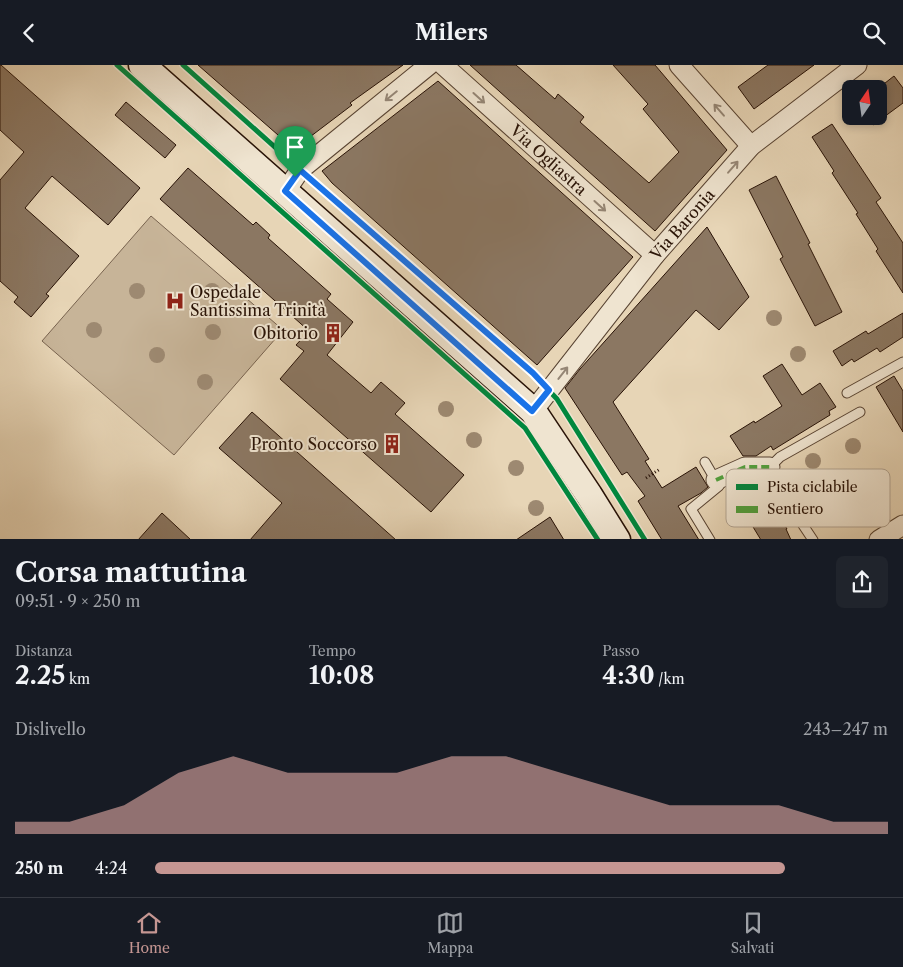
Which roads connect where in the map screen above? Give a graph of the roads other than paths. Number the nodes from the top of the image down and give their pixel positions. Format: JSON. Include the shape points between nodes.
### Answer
{"nodes":[{"id":1,"x":142,"y":65,"type":"edge"},
{"id":2,"x":429,"y":65,"type":"edge"},
{"id":3,"x":443,"y":65,"type":"edge"},
{"id":4,"x":680,"y":65,"type":"edge"},
{"id":5,"x":858,"y":65,"type":"edge"},
{"id":6,"x":751,"y":146,"type":"junction"},
{"id":7,"x":285,"y":191,"type":"junction"},
{"id":8,"x":655,"y":255,"type":"junction"},
{"id":9,"x":903,"y":362,"type":"edge"},
{"id":10,"x":847,"y":393,"type":"dead end"},
{"id":11,"x":532,"y":411,"type":"junction"},
{"id":12,"x":860,"y":412,"type":"dead end"},
{"id":13,"x":705,"y":462,"type":"dead end"},
{"id":14,"x":770,"y":467,"type":"joint"},
{"id":15,"x":741,"y":469,"type":"edge"},
{"id":16,"x":726,"y":476,"type":"edge"},
{"id":17,"x":716,"y":480,"type":"junction"},
{"id":18,"x":903,"y":525,"type":"edge"},
{"id":19,"x":804,"y":527,"type":"edge"},
{"id":20,"x":617,"y":539,"type":"edge"},
{"id":21,"x":710,"y":539,"type":"edge"},
{"id":22,"x":812,"y":539,"type":"edge"},
{"id":23,"x":879,"y":539,"type":"edge"}],
"edges":[{"from":1,"to":7,"type":"street"},
{"from":2,"to":7,"type":"street","one_way":true,"via":[[300,170]]},
{"from":3,"to":8,"type":"street","name":"Via Ogliastra","one_way":true},
{"from":6,"to":4,"type":"street","one_way":true},
{"from":5,"to":6,"type":"street","name":"Via Baronia"},
{"from":8,"to":6,"type":"street","name":"Via Baronia","one_way":true},
{"from":7,"to":11,"type":"street"},
{"from":11,"to":8,"type":"street","name":"Via Baronia","one_way":true},
{"from":9,"to":10,"type":"lane"},
{"from":11,"to":20,"type":"street"},
{"from":12,"to":14,"type":"lane","via":[[780,457]]},
{"from":13,"to":17,"type":"lane"},
{"from":14,"to":15,"type":"street"},
{"from":16,"to":17,"type":"street"},
{"from":17,"to":21,"type":"lane","via":[[719,486],[691,509]]},
{"from":18,"to":23,"type":"street"},
{"from":19,"to":22,"type":"lane"}]}
